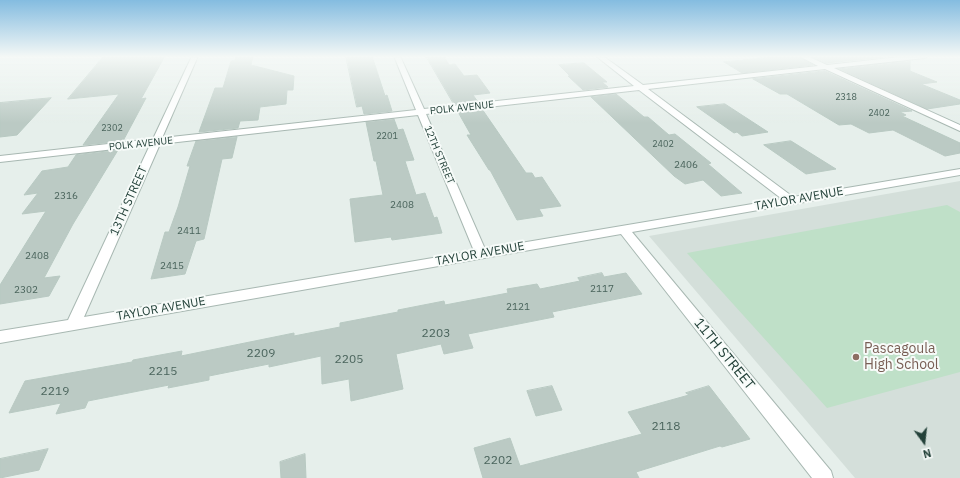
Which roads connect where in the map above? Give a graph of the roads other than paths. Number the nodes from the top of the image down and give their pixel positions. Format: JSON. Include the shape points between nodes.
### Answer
{"nodes":[{"id":1,"x":185,"y":78,"type":"edge"},
{"id":2,"x":407,"y":78,"type":"edge"},
{"id":3,"x":629,"y":78,"type":"edge"},
{"id":4,"x":727,"y":78,"type":"edge"},
{"id":5,"x":851,"y":78,"type":"edge"},
{"id":6,"x":642,"y":88,"type":"junction"},
{"id":7,"x":421,"y":112,"type":"junction"},
{"id":8,"x":960,"y":128,"type":"edge"},
{"id":9,"x":156,"y":142,"type":"junction"},
{"id":10,"x":0,"y":159,"type":"edge"},
{"id":11,"x":960,"y":172,"type":"edge"},
{"id":12,"x":790,"y":200,"type":"junction"},
{"id":13,"x":624,"y":230,"type":"junction"},
{"id":14,"x":482,"y":254,"type":"junction"},
{"id":15,"x":73,"y":324,"type":"junction"},
{"id":16,"x":0,"y":337,"type":"edge"},
{"id":17,"x":824,"y":478,"type":"edge"}],
"edges":[{"from":1,"to":9,"type":"street","name":"13TH STREET"},
{"from":2,"to":7,"type":"street","name":"12TH STREET"},
{"from":3,"to":6,"type":"street"},
{"from":4,"to":6,"type":"street","name":"POLK AVENUE"},
{"from":5,"to":8,"type":"street"},
{"from":6,"to":7,"type":"street","name":"POLK AVENUE"},
{"from":6,"to":12,"type":"street"},
{"from":7,"to":9,"type":"street","name":"POLK AVENUE"},
{"from":7,"to":14,"type":"street","name":"12TH STREET"},
{"from":9,"to":10,"type":"street","name":"POLK AVENUE"},
{"from":9,"to":15,"type":"street","name":"13TH STREET"},
{"from":11,"to":12,"type":"street","name":"TAYLOR AVENUE"},
{"from":12,"to":13,"type":"street","name":"TAYLOR AVENUE"},
{"from":13,"to":14,"type":"street","name":"TAYLOR AVENUE"},
{"from":13,"to":17,"type":"street","name":"11TH STREET"},
{"from":14,"to":15,"type":"street","name":"TAYLOR AVENUE"},
{"from":15,"to":16,"type":"street","name":"TAYLOR AVENUE"}]}
